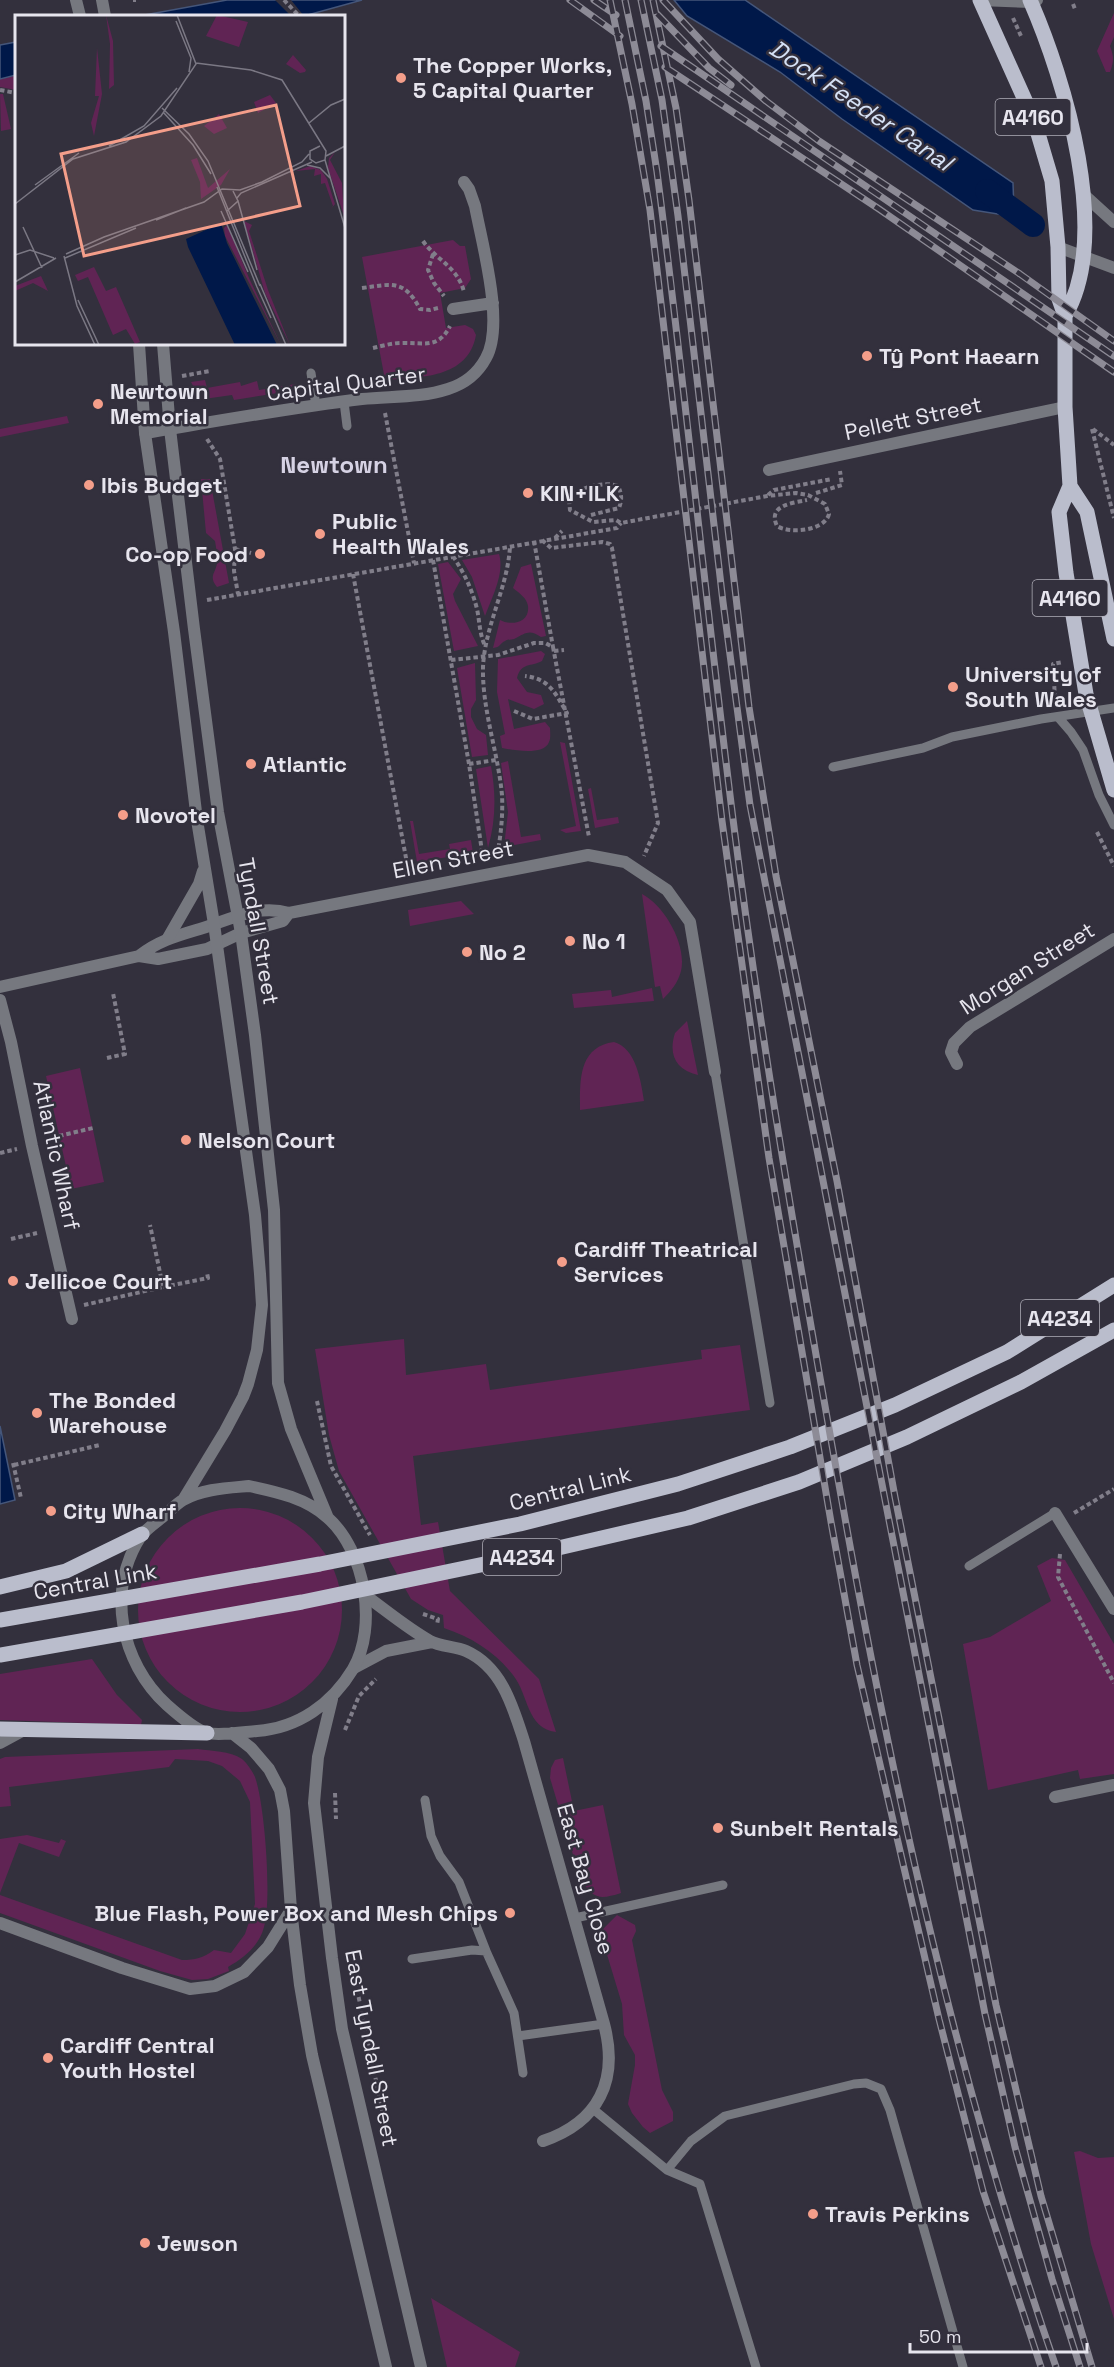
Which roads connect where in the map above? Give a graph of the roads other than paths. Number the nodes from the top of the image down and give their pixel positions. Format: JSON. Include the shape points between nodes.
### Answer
{"nodes":[{"id":1,"x":76,"y":0,"type":"edge"},
{"id":2,"x":102,"y":0,"type":"edge"},
{"id":3,"x":980,"y":0,"type":"edge"},
{"id":4,"x":1032,"y":1,"type":"edge"},
{"id":5,"x":80,"y":15,"type":"edge"},
{"id":6,"x":105,"y":15,"type":"edge"},
{"id":7,"x":464,"y":182,"type":"dead end"},
{"id":8,"x":1082,"y":193,"type":"junction"},
{"id":9,"x":1114,"y":222,"type":"edge"},
{"id":10,"x":1058,"y":247,"type":"junction"},
{"id":11,"x":1083,"y":255,"type":"junction"},
{"id":12,"x":1114,"y":268,"type":"edge"},
{"id":13,"x":493,"y":303,"type":"junction"},
{"id":14,"x":458,"y":307,"type":"road end"},
{"id":15,"x":1065,"y":316,"type":"junction"},
{"id":16,"x":139,"y":345,"type":"edge"},
{"id":17,"x":163,"y":345,"type":"edge"},
{"id":18,"x":311,"y":373,"type":"dead end"},
{"id":19,"x":344,"y":402,"type":"junction"},
{"id":20,"x":316,"y":406,"type":"junction"},
{"id":21,"x":1065,"y":407,"type":"junction"},
{"id":22,"x":346,"y":426,"type":"dead end"},
{"id":23,"x":170,"y":429,"type":"junction"},
{"id":24,"x":145,"y":433,"type":"junction"},
{"id":25,"x":769,"y":470,"type":"dead end"},
{"id":26,"x":1070,"y":486,"type":"junction"},
{"id":27,"x":1114,"y":639,"type":"edge"},
{"id":28,"x":1114,"y":708,"type":"edge"},
{"id":29,"x":1090,"y":712,"type":"junction"},
{"id":30,"x":1058,"y":717,"type":"junction"},
{"id":31,"x":833,"y":767,"type":"dead end"},
{"id":32,"x":1114,"y":790,"type":"edge"},
{"id":33,"x":1114,"y":825,"type":"edge"},
{"id":34,"x":205,"y":866,"type":"junction"},
{"id":35,"x":289,"y":913,"type":"junction"},
{"id":36,"x":237,"y":914,"type":"junction"},
{"id":37,"x":214,"y":924,"type":"junction"},
{"id":38,"x":241,"y":933,"type":"junction"},
{"id":39,"x":168,"y":938,"type":"junction"},
{"id":40,"x":1114,"y":939,"type":"edge"},
{"id":41,"x":216,"y":946,"type":"junction"},
{"id":42,"x":139,"y":956,"type":"junction"},
{"id":43,"x":0,"y":987,"type":"edge"},
{"id":44,"x":0,"y":1000,"type":"edge"},
{"id":45,"x":957,"y":1064,"type":"dead end"},
{"id":46,"x":715,"y":1072,"type":"joint"},
{"id":47,"x":1114,"y":1285,"type":"edge"},
{"id":48,"x":71,"y":1313,"type":"road end"},
{"id":49,"x":1114,"y":1330,"type":"edge"},
{"id":50,"x":770,"y":1403,"type":"dead end"},
{"id":51,"x":183,"y":1500,"type":"junction"},
{"id":52,"x":1058,"y":1517,"type":"joint"},
{"id":53,"x":328,"y":1518,"type":"junction"},
{"id":54,"x":142,"y":1534,"type":"junction"},
{"id":55,"x":969,"y":1566,"type":"dead end"},
{"id":56,"x":0,"y":1587,"type":"edge"},
{"id":57,"x":366,"y":1596,"type":"junction"},
{"id":58,"x":1114,"y":1609,"type":"edge"},
{"id":59,"x":0,"y":1620,"type":"edge"},
{"id":60,"x":432,"y":1642,"type":"junction"},
{"id":61,"x":0,"y":1655,"type":"edge"},
{"id":62,"x":354,"y":1668,"type":"junction"},
{"id":63,"x":332,"y":1699,"type":"junction"},
{"id":64,"x":0,"y":1729,"type":"edge"},
{"id":65,"x":25,"y":1730,"type":"junction"},
{"id":66,"x":207,"y":1733,"type":"junction"},
{"id":67,"x":232,"y":1733,"type":"junction"},
{"id":68,"x":0,"y":1743,"type":"edge"},
{"id":69,"x":1114,"y":1785,"type":"edge"},
{"id":70,"x":1055,"y":1797,"type":"dead end"},
{"id":71,"x":425,"y":1800,"type":"dead end"},
{"id":72,"x":723,"y":1885,"type":"dead end"},
{"id":73,"x":291,"y":1910,"type":"junction"},
{"id":74,"x":575,"y":1918,"type":"junction"},
{"id":75,"x":0,"y":1923,"type":"edge"},
{"id":76,"x":486,"y":1952,"type":"junction"},
{"id":77,"x":412,"y":1959,"type":"dead end"},
{"id":78,"x":604,"y":2024,"type":"junction"},
{"id":79,"x":518,"y":2036,"type":"junction"},
{"id":80,"x":523,"y":2073,"type":"dead end"},
{"id":81,"x":593,"y":2109,"type":"junction"},
{"id":82,"x":543,"y":2141,"type":"dead end"},
{"id":83,"x":667,"y":2170,"type":"junction"},
{"id":84,"x":386,"y":2367,"type":"edge"},
{"id":85,"x":421,"y":2367,"type":"edge"},
{"id":86,"x":756,"y":2367,"type":"edge"},
{"id":87,"x":963,"y":2367,"type":"edge"}],
"edges":[{"from":1,"to":5,"type":"street"},
{"from":2,"to":6,"type":"street"},
{"from":3,"to":4,"type":"street"},
{"from":3,"to":10,"type":"main road","number":"A4160","via":[[1034,120],[1052,181]]},
{"from":4,"to":8,"type":"main road","number":"A4160","via":[[1070,116]]},
{"from":7,"to":13,"type":"street","name":"Capital Quarter","via":[[473,197]]},
{"from":8,"to":9,"type":"street"},
{"from":8,"to":11,"type":"main road","number":"A4160"},
{"from":10,"to":11,"type":"street"},
{"from":10,"to":15,"type":"main road","number":"A4160","via":[[1059,299]]},
{"from":11,"to":12,"type":"street"},
{"from":11,"to":15,"type":"main road","number":"A4160","via":[[1077,292]]},
{"from":13,"to":14,"type":"street"},
{"from":13,"to":19,"type":"street","name":"Capital Quarter","via":[[491,346],[486,359],[467,381],[434,393]]},
{"from":15,"to":21,"type":"main road","number":"A4160"},
{"from":16,"to":24,"type":"street","name":"Tyndall Street"},
{"from":17,"to":23,"type":"street","name":"Tyndall Street"},
{"from":18,"to":20,"type":"lane"},
{"from":19,"to":20,"type":"street","name":"Capital Quarter"},
{"from":19,"to":22,"type":"lane"},
{"from":20,"to":23,"type":"street","name":"Capital Quarter"},
{"from":21,"to":25,"type":"street","name":"Pellett Street"},
{"from":21,"to":26,"type":"main road","number":"A4160"},
{"from":23,"to":24,"type":"street","name":"Capital Quarter"},
{"from":23,"to":36,"type":"street","name":"Tyndall Street","via":[[216,801]]},
{"from":24,"to":34,"type":"street","name":"Tyndall Street"},
{"from":26,"to":27,"type":"main road","number":"A4160","via":[[1087,512]]},
{"from":26,"to":29,"type":"main road","number":"A4160","via":[[1059,512]]},
{"from":28,"to":29,"type":"lane"},
{"from":29,"to":30,"type":"lane"},
{"from":29,"to":32,"type":"main road","number":"A4160"},
{"from":30,"to":31,"type":"lane","via":[[952,737],[923,748]]},
{"from":30,"to":33,"type":"lane","via":[[1083,750]]},
{"from":34,"to":37,"type":"street","name":"Tyndall Street"},
{"from":34,"to":39,"type":"street"},
{"from":35,"to":36,"type":"street","name":"Ellen Street","via":[[275,910]]},
{"from":35,"to":38,"type":"street","name":"Ellen Street","via":[[283,921]]},
{"from":35,"to":46,"type":"street","name":"Ellen Street","via":[[584,856],[625,862],[667,890],[690,922]]},
{"from":36,"to":37,"type":"street","name":"Ellen Street"},
{"from":36,"to":38,"type":"street","name":"Tyndall Street"},
{"from":37,"to":39,"type":"street","name":"Ellen Street"},
{"from":37,"to":41,"type":"street","name":"Tyndall Street"},
{"from":38,"to":41,"type":"street","name":"Ellen Street"},
{"from":38,"to":53,"type":"street","name":"Tyndall Street","via":[[273,1210],[278,1383],[291,1429]]},
{"from":39,"to":42,"type":"street","name":"Ellen Street"},
{"from":40,"to":45,"type":"street","name":"Morgan Street","via":[[970,1027],[954,1043],[951,1052]]},
{"from":41,"to":42,"type":"street","name":"Ellen Street","via":[[158,959]]},
{"from":41,"to":51,"type":"street","name":"Tyndall Street","via":[[256,1224],[262,1305],[256,1350],[243,1397]]},
{"from":42,"to":43,"type":"street"},
{"from":44,"to":48,"type":"street","name":"Atlantic Wharf"},
{"from":46,"to":50,"type":"lane"},
{"from":47,"to":59,"type":"main road","name":"Central Link","number":"A4234","via":[[1007,1352],[884,1409],[790,1447],[678,1484],[520,1524],[356,1557]]},
{"from":49,"to":61,"type":"main road","number":"A4234","via":[[1021,1382],[907,1437],[799,1482],[687,1518],[302,1602]]},
{"from":51,"to":53,"type":"street","via":[[220,1488],[249,1486],[289,1495]]},
{"from":51,"to":54,"type":"street"},
{"from":52,"to":55,"type":"lane"},
{"from":52,"to":58,"type":"street"},
{"from":53,"to":57,"type":"street","via":[[346,1540],[359,1566]]},
{"from":54,"to":56,"type":"main road","via":[[66,1571]]},
{"from":54,"to":66,"type":"street","via":[[124,1570],[121,1618],[129,1649],[155,1694]]},
{"from":57,"to":60,"type":"street","name":"East Bay Close"},
{"from":57,"to":62,"type":"street","via":[[365,1632]]},
{"from":60,"to":62,"type":"street","name":"East Bay Close","via":[[386,1651]]},
{"from":60,"to":74,"type":"street","name":"East Bay Close","via":[[479,1659],[492,1670],[511,1702]]},
{"from":62,"to":63,"type":"street"},
{"from":63,"to":67,"type":"street","via":[[312,1713],[276,1728]]},
{"from":63,"to":85,"type":"street","name":"East Tyndall Street","via":[[314,1782],[342,2029]]},
{"from":64,"to":65,"type":"main road"},
{"from":65,"to":66,"type":"main road"},
{"from":65,"to":68,"type":"street"},
{"from":66,"to":67,"type":"street"},
{"from":67,"to":73,"type":"street","via":[[269,1769],[280,1790]]},
{"from":69,"to":70,"type":"street"},
{"from":71,"to":76,"type":"lane","via":[[431,1836],[459,1882]]},
{"from":72,"to":74,"type":"lane"},
{"from":73,"to":75,"type":"street","via":[[268,1947],[244,1972],[215,1986],[190,1989]]},
{"from":73,"to":84,"type":"street","via":[[312,2055]]},
{"from":74,"to":78,"type":"street","name":"East Bay Close"},
{"from":76,"to":77,"type":"lane","via":[[472,1950]]},
{"from":76,"to":79,"type":"lane","via":[[514,2013]]},
{"from":78,"to":79,"type":"lane"},
{"from":78,"to":81,"type":"street","name":"East Bay Close","via":[[610,2057],[603,2091]]},
{"from":79,"to":80,"type":"lane"},
{"from":81,"to":82,"type":"street","name":"East Bay Close","via":[[573,2128]]},
{"from":81,"to":83,"type":"lane"},
{"from":83,"to":86,"type":"lane","via":[[700,2184]]},
{"from":83,"to":87,"type":"lane","via":[[691,2141],[725,2116],[854,2084],[866,2083],[881,2090]]}]}
